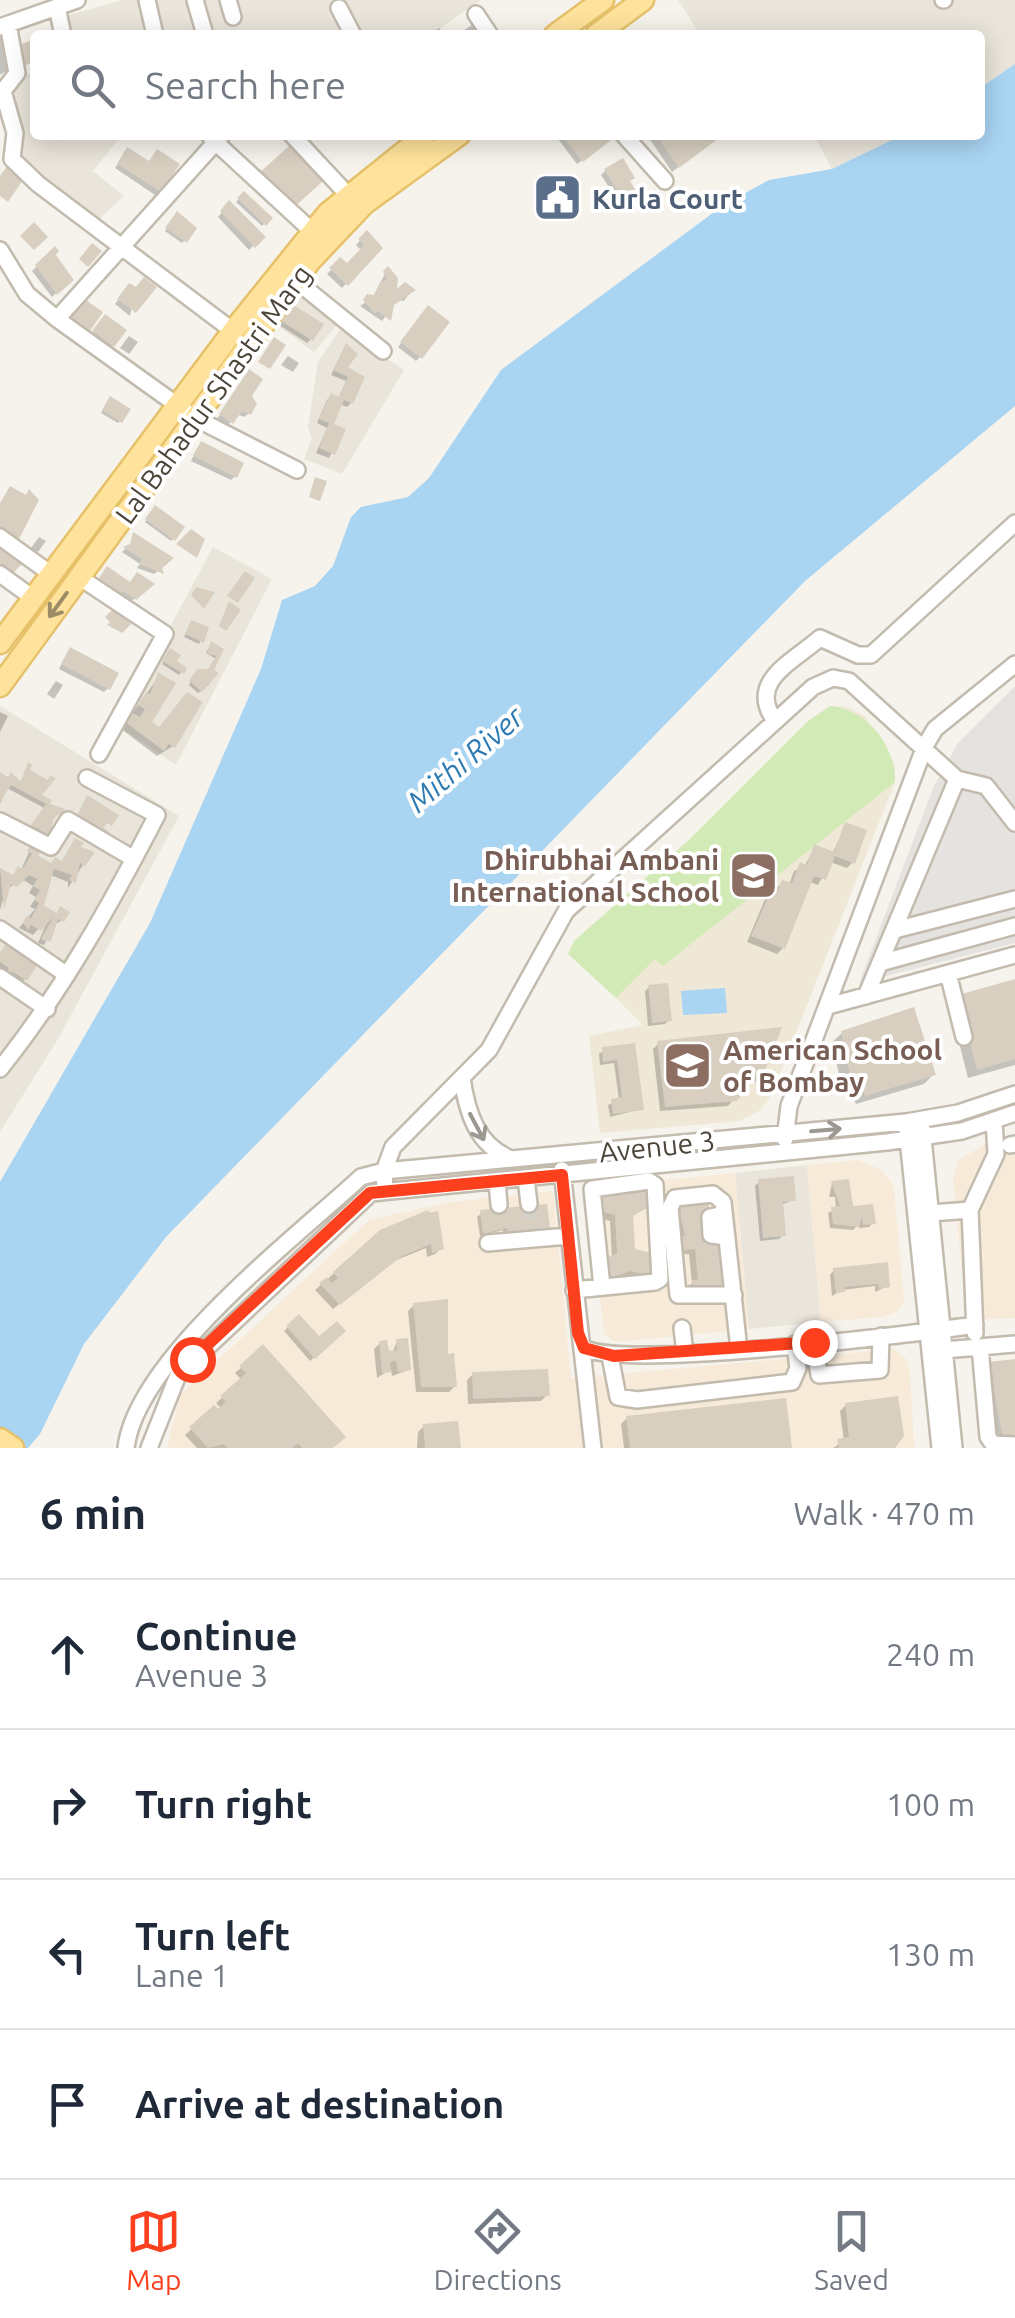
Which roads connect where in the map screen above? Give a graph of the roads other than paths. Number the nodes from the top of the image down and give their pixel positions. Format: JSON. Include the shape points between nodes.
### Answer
{"nodes":[{"id":1,"x":76,"y":0,"type":"edge"},
{"id":2,"x":148,"y":0,"type":"edge"},
{"id":3,"x":195,"y":0,"type":"edge"},
{"id":4,"x":228,"y":0,"type":"edge"},
{"id":5,"x":603,"y":0,"type":"edge"},
{"id":6,"x":643,"y":0,"type":"edge"},
{"id":7,"x":57,"y":6,"type":"junction"},
{"id":8,"x":338,"y":8,"type":"dead end"},
{"id":9,"x":476,"y":14,"type":"dead end"},
{"id":10,"x":233,"y":18,"type":"dead end"},
{"id":11,"x":4,"y":25,"type":"edge"},
{"id":12,"x":61,"y":30,"type":"edge"},
{"id":13,"x":155,"y":30,"type":"edge"},
{"id":14,"x":204,"y":30,"type":"edge"},
{"id":15,"x":350,"y":30,"type":"edge"},
{"id":16,"x":487,"y":30,"type":"edge"},
{"id":17,"x":565,"y":30,"type":"edge"},
{"id":18,"x":603,"y":30,"type":"edge"},
{"id":19,"x":212,"y":140,"type":"edge"},
{"id":20,"x":218,"y":140,"type":"edge"},
{"id":21,"x":297,"y":140,"type":"edge"},
{"id":22,"x":415,"y":140,"type":"edge"},
{"id":23,"x":452,"y":140,"type":"edge"},
{"id":24,"x":628,"y":140,"type":"edge"},
{"id":25,"x":665,"y":181,"type":"dead end"},
{"id":26,"x":348,"y":195,"type":"junction"},
{"id":27,"x":312,"y":232,"type":"junction"},
{"id":28,"x":120,"y":248,"type":"junction"},
{"id":29,"x":0,"y":250,"type":"edge"},
{"id":30,"x":289,"y":275,"type":"junction"},
{"id":31,"x":57,"y":319,"type":"junction"},
{"id":32,"x":233,"y":331,"type":"junction"},
{"id":33,"x":383,"y":351,"type":"dead end"},
{"id":34,"x":177,"y":404,"type":"junction"},
{"id":35,"x":195,"y":418,"type":"junction"},
{"id":36,"x":297,"y":470,"type":"dead end"},
{"id":37,"x":1015,"y":523,"type":"edge"},
{"id":38,"x":0,"y":538,"type":"edge"},
{"id":39,"x":0,"y":574,"type":"edge"},
{"id":40,"x":51,"y":574,"type":"junction"},
{"id":41,"x":79,"y":577,"type":"junction"},
{"id":42,"x":33,"y":598,"type":"junction"},
{"id":43,"x":0,"y":643,"type":"edge"},
{"id":44,"x":1015,"y":664,"type":"edge"},
{"id":45,"x":0,"y":686,"type":"edge"},
{"id":46,"x":775,"y":721,"type":"junction"},
{"id":47,"x":925,"y":746,"type":"junction"},
{"id":48,"x":98,"y":754,"type":"dead end"},
{"id":49,"x":88,"y":778,"type":"dead end"},
{"id":50,"x":957,"y":778,"type":"junction"},
{"id":51,"x":0,"y":821,"type":"edge"},
{"id":52,"x":1015,"y":823,"type":"edge"},
{"id":53,"x":134,"y":858,"type":"junction"},
{"id":54,"x":1015,"y":899,"type":"edge"},
{"id":55,"x":1015,"y":926,"type":"edge"},
{"id":56,"x":0,"y":929,"type":"edge"},
{"id":57,"x":895,"y":930,"type":"junction"},
{"id":58,"x":1015,"y":955,"type":"edge"},
{"id":59,"x":880,"y":963,"type":"junction"},
{"id":60,"x":948,"y":973,"type":"junction"},
{"id":61,"x":67,"y":976,"type":"junction"},
{"id":62,"x":0,"y":977,"type":"edge"},
{"id":63,"x":902,"y":986,"type":"junction"},
{"id":64,"x":866,"y":996,"type":"junction"},
{"id":65,"x":907,"y":1004,"type":"dead end"},
{"id":66,"x":828,"y":1006,"type":"junction"},
{"id":67,"x":47,"y":1009,"type":"junction"},
{"id":68,"x":964,"y":1037,"type":"dead end"},
{"id":69,"x":0,"y":1069,"type":"edge"},
{"id":70,"x":462,"y":1078,"type":"junction"},
{"id":71,"x":1015,"y":1094,"type":"edge"},
{"id":72,"x":1015,"y":1113,"type":"edge"},
{"id":73,"x":994,"y":1120,"type":"junction"},
{"id":74,"x":915,"y":1129,"type":"junction"},
{"id":75,"x":785,"y":1134,"type":"junction"},
{"id":76,"x":787,"y":1152,"type":"junction"},
{"id":77,"x":560,"y":1156,"type":"junction"},
{"id":78,"x":514,"y":1160,"type":"junction"},
{"id":79,"x":384,"y":1171,"type":"junction"},
{"id":80,"x":642,"y":1173,"type":"junction"},
{"id":81,"x":562,"y":1175,"type":"junction"},
{"id":82,"x":526,"y":1178,"type":"junction"},
{"id":83,"x":496,"y":1181,"type":"junction"},
{"id":84,"x":386,"y":1190,"type":"junction"},
{"id":85,"x":529,"y":1204,"type":"tunnel mouth"},
{"id":86,"x":499,"y":1205,"type":"dead end"},
{"id":87,"x":970,"y":1210,"type":"junction"},
{"id":88,"x":930,"y":1213,"type":"junction"},
{"id":89,"x":568,"y":1236,"type":"junction"},
{"id":90,"x":488,"y":1243,"type":"dead end"},
{"id":91,"x":602,"y":1287,"type":"junction"},
{"id":92,"x":574,"y":1290,"type":"junction"},
{"id":93,"x":734,"y":1295,"type":"junction"},
{"id":94,"x":682,"y":1328,"type":"dead end"},
{"id":95,"x":935,"y":1330,"type":"junction"},
{"id":96,"x":977,"y":1335,"type":"junction"},
{"id":97,"x":880,"y":1336,"type":"junction"},
{"id":98,"x":814,"y":1342,"type":"junction"},
{"id":99,"x":794,"y":1344,"type":"junction"},
{"id":100,"x":1015,"y":1344,"type":"edge"},
{"id":101,"x":584,"y":1348,"type":"junction"},
{"id":102,"x":739,"y":1350,"type":"junction"},
{"id":103,"x":944,"y":1350,"type":"junction"},
{"id":104,"x":684,"y":1352,"type":"junction"},
{"id":105,"x":610,"y":1356,"type":"junction"},
{"id":106,"x":0,"y":1438,"type":"edge"},
{"id":107,"x":1001,"y":1444,"type":"edge"},
{"id":108,"x":949,"y":1445,"type":"edge"},
{"id":109,"x":14,"y":1448,"type":"edge"},
{"id":110,"x":126,"y":1448,"type":"edge"},
{"id":111,"x":149,"y":1448,"type":"edge"},
{"id":112,"x":593,"y":1448,"type":"edge"}],
"edges":[{"from":1,"to":7,"type":"street"},
{"from":2,"to":13,"type":"street"},
{"from":3,"to":14,"type":"street"},
{"from":4,"to":10,"type":"street"},
{"from":5,"to":17,"type":"main road"},
{"from":6,"to":18,"type":"main road"},
{"from":7,"to":11,"type":"street"},
{"from":7,"to":12,"type":"street"},
{"from":8,"to":15,"type":"street"},
{"from":9,"to":16,"type":"street"},
{"from":11,"to":28,"type":"street","via":[[16,72],[4,92],[15,134],[12,159]]},
{"from":19,"to":28,"type":"street"},
{"from":20,"to":27,"type":"street"},
{"from":21,"to":26,"type":"street"},
{"from":22,"to":26,"type":"main road","name":"Lal Bahadur Shastri Marg"},
{"from":23,"to":30,"type":"main road","name":"Lal Bahadur Shastri Marg","via":[[364,204]]},
{"from":24,"to":25,"type":"street"},
{"from":26,"to":27,"type":"main road","name":"Lal Bahadur Shastri Marg"},
{"from":27,"to":30,"type":"main road","name":"Lal Bahadur Shastri Marg"},
{"from":28,"to":31,"type":"street"},
{"from":28,"to":32,"type":"street"},
{"from":29,"to":31,"type":"street","via":[[27,294]]},
{"from":30,"to":32,"type":"main road","name":"Lal Bahadur Shastri Marg"},
{"from":30,"to":33,"type":"street"},
{"from":30,"to":35,"type":"main road","name":"Lal Bahadur Shastri Marg"},
{"from":31,"to":34,"type":"street"},
{"from":32,"to":34,"type":"main road","name":"Lal Bahadur Shastri Marg"},
{"from":34,"to":35,"type":"street"},
{"from":34,"to":40,"type":"main road","name":"Lal Bahadur Shastri Marg"},
{"from":35,"to":36,"type":"street"},
{"from":35,"to":41,"type":"main road","name":"Lal Bahadur Shastri Marg"},
{"from":37,"to":46,"type":"street","via":[[871,655],[858,656],[820,638],[763,693]]},
{"from":38,"to":40,"type":"street"},
{"from":39,"to":42,"type":"street"},
{"from":40,"to":42,"type":"main road","name":"Lal Bahadur Shastri Marg"},
{"from":41,"to":45,"type":"main road","name":"Lal Bahadur Shastri Marg","one_way":true},
{"from":41,"to":48,"type":"street","via":[[165,634]]},
{"from":42,"to":43,"type":"main road","name":"Lal Bahadur Shastri Marg"},
{"from":44,"to":47,"type":"street","via":[[935,730]]},
{"from":46,"to":47,"type":"street","via":[[832,678],[849,681]]},
{"from":46,"to":70,"type":"street","via":[[566,912],[489,1050]]},
{"from":47,"to":50,"type":"street"},
{"from":47,"to":66,"type":"street"},
{"from":49,"to":53,"type":"street","via":[[156,814]]},
{"from":50,"to":52,"type":"street","via":[[986,786]]},
{"from":50,"to":57,"type":"street"},
{"from":51,"to":53,"type":"street","via":[[51,847],[68,820]]},
{"from":53,"to":61,"type":"street"},
{"from":54,"to":57,"type":"street"},
{"from":55,"to":59,"type":"street"},
{"from":56,"to":61,"type":"street"},
{"from":57,"to":59,"type":"street"},
{"from":58,"to":60,"type":"street"},
{"from":59,"to":64,"type":"street"},
{"from":60,"to":63,"type":"street"},
{"from":60,"to":68,"type":"street"},
{"from":61,"to":67,"type":"street"},
{"from":62,"to":67,"type":"street"},
{"from":63,"to":64,"type":"street"},
{"from":63,"to":65,"type":"street"},
{"from":64,"to":66,"type":"street"},
{"from":66,"to":75,"type":"street","via":[[789,1106]]},
{"from":67,"to":69,"type":"street"},
{"from":70,"to":78,"type":"street","one_way":true,"via":[[480,1136],[493,1152]]},
{"from":70,"to":79,"type":"street","via":[[392,1147]]},
{"from":71,"to":74,"type":"street","name":"Avenue 3"},
{"from":72,"to":73,"type":"street","name":"Avenue 3"},
{"from":73,"to":74,"type":"street","name":"Avenue 3"},
{"from":73,"to":87,"type":"street","via":[[996,1154]]},
{"from":75,"to":74,"type":"street","name":"Avenue 3","one_way":true},
{"from":74,"to":76,"type":"street","name":"Avenue 3"},
{"from":74,"to":88,"type":"street"},
{"from":74,"to":95,"type":"street"},
{"from":75,"to":76,"type":"street"},
{"from":75,"to":77,"type":"street","name":"Avenue 3"},
{"from":76,"to":80,"type":"street","name":"Avenue 3"},
{"from":77,"to":78,"type":"street","name":"Avenue 3"},
{"from":77,"to":81,"type":"street"},
{"from":78,"to":79,"type":"street","name":"Avenue 3"},
{"from":79,"to":84,"type":"street"},
{"from":79,"to":110,"type":"street","name":"Avenue 3","via":[[362,1177],[179,1346],[132,1423]]},
{"from":80,"to":81,"type":"street","name":"Avenue 3"},
{"from":80,"to":91,"type":"street","via":[[592,1189]]},
{"from":80,"to":91,"type":"street","via":[[655,1186],[660,1279]]},
{"from":81,"to":82,"type":"street","name":"Avenue 3"},
{"from":81,"to":89,"type":"street"},
{"from":82,"to":83,"type":"street","name":"Avenue 3"},
{"from":82,"to":85,"type":"street"},
{"from":83,"to":84,"type":"street","name":"Avenue 3"},
{"from":83,"to":86,"type":"street"},
{"from":84,"to":111,"type":"street","name":"Avenue 3","via":[[365,1198],[192,1359],[178,1375]]},
{"from":87,"to":88,"type":"street"},
{"from":87,"to":96,"type":"street"},
{"from":88,"to":95,"type":"street"},
{"from":89,"to":90,"type":"street"},
{"from":89,"to":92,"type":"street"},
{"from":91,"to":92,"type":"street"},
{"from":92,"to":101,"type":"street"},
{"from":93,"to":93,"type":"street","via":[[720,1196],[671,1202],[675,1288],[683,1298]]},
{"from":93,"to":102,"type":"street"},
{"from":94,"to":104,"type":"street"},
{"from":95,"to":96,"type":"street"},
{"from":95,"to":97,"type":"street"},
{"from":95,"to":103,"type":"street"},
{"from":95,"to":108,"type":"street"},
{"from":96,"to":100,"type":"street"},
{"from":96,"to":103,"type":"street"},
{"from":96,"to":107,"type":"street"},
{"from":97,"to":98,"type":"street"},
{"from":97,"to":98,"type":"street","via":[[880,1370],[820,1374]]},
{"from":98,"to":99,"type":"street"},
{"from":99,"to":102,"type":"street"},
{"from":99,"to":105,"type":"street","via":[[798,1368],[792,1382],[637,1400],[618,1397]]},
{"from":101,"to":105,"type":"street"},
{"from":101,"to":112,"type":"street"},
{"from":102,"to":104,"type":"street"},
{"from":103,"to":108,"type":"street"},
{"from":104,"to":105,"type":"street"},
{"from":106,"to":109,"type":"main road"},
{"from":107,"to":108,"type":"street"}]}
